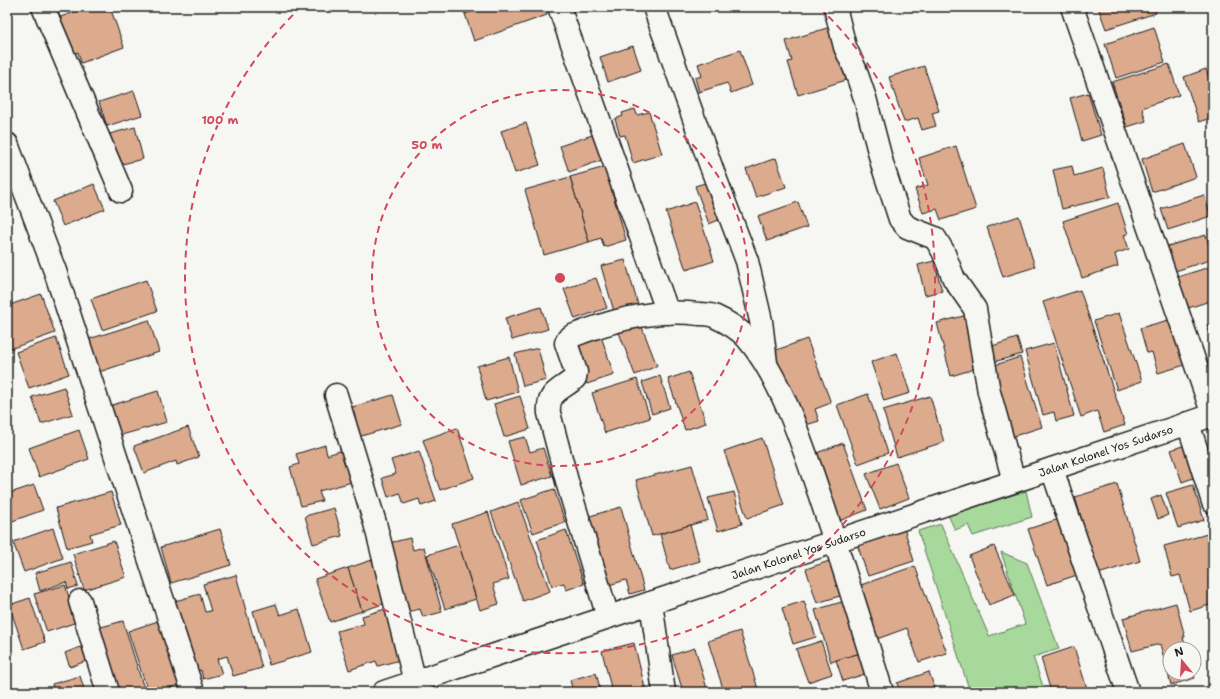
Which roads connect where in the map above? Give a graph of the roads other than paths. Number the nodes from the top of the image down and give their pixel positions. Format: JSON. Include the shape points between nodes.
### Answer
{"nodes":[{"id":1,"x":44,"y":7,"type":"edge"},
{"id":2,"x":559,"y":7,"type":"edge"},
{"id":3,"x":654,"y":7,"type":"edge"},
{"id":4,"x":835,"y":7,"type":"edge"},
{"id":5,"x":1072,"y":7,"type":"edge"},
{"id":6,"x":7,"y":144,"type":"edge"},
{"id":7,"x":121,"y":191,"type":"dead end"},
{"id":8,"x":668,"y":313,"type":"junction"},
{"id":9,"x":766,"y":364,"type":"junction"},
{"id":10,"x":336,"y":395,"type":"dead end"},
{"id":11,"x":1213,"y":415,"type":"edge"},
{"id":12,"x":1188,"y":423,"type":"junction"},
{"id":13,"x":1052,"y":469,"type":"junction"},
{"id":14,"x":1014,"y":481,"type":"junction"},
{"id":15,"x":1213,"y":502,"type":"edge"},
{"id":16,"x":835,"y":541,"type":"junction"},
{"id":17,"x":80,"y":601,"type":"dead end"},
{"id":18,"x":651,"y":603,"type":"junction"},
{"id":19,"x":608,"y":617,"type":"junction"},
{"id":20,"x":415,"y":682,"type":"junction"},
{"id":21,"x":108,"y":692,"type":"edge"},
{"id":22,"x":193,"y":692,"type":"edge"},
{"id":23,"x":384,"y":692,"type":"edge"},
{"id":24,"x":664,"y":692,"type":"edge"},
{"id":25,"x":882,"y":692,"type":"edge"},
{"id":26,"x":1128,"y":692,"type":"edge"}],
"edges":[{"from":1,"to":7,"type":"street"},
{"from":2,"to":8,"type":"street"},
{"from":3,"to":9,"type":"street","via":[[746,261],[761,321]]},
{"from":4,"to":14,"type":"street","via":[[845,47],[865,98],[900,219],[906,227],[935,238],[954,278],[975,309],[989,392]]},
{"from":5,"to":11,"type":"street"},
{"from":6,"to":22,"type":"street","via":[[55,271]]},
{"from":8,"to":9,"type":"street","via":[[713,316],[738,329]]},
{"from":8,"to":19,"type":"street","via":[[625,318],[568,338],[566,343],[576,378],[554,393],[549,402],[549,413],[568,485]]},
{"from":9,"to":16,"type":"street","via":[[802,442]]},
{"from":10,"to":20,"type":"street","via":[[375,523]]},
{"from":11,"to":12,"type":"street","name":"Jalan Kolonel Yos Sudarso"},
{"from":12,"to":13,"type":"street","name":"Jalan Kolonel Yos Sudarso"},
{"from":12,"to":15,"type":"street"},
{"from":13,"to":14,"type":"street","name":"Jalan Kolonel Yos Sudarso"},
{"from":13,"to":26,"type":"street"},
{"from":14,"to":16,"type":"street","name":"Jalan Kolonel Yos Sudarso"},
{"from":16,"to":18,"type":"street","name":"Jalan Kolonel Yos Sudarso"},
{"from":16,"to":25,"type":"street"},
{"from":17,"to":21,"type":"street"},
{"from":18,"to":19,"type":"street","name":"Jalan Kolonel Yos Sudarso"},
{"from":18,"to":24,"type":"street"},
{"from":19,"to":20,"type":"street","name":"Jalan Kolonel Yos Sudarso"},
{"from":20,"to":23,"type":"street","name":"Jalan Kolonel Yos Sudarso"}]}
